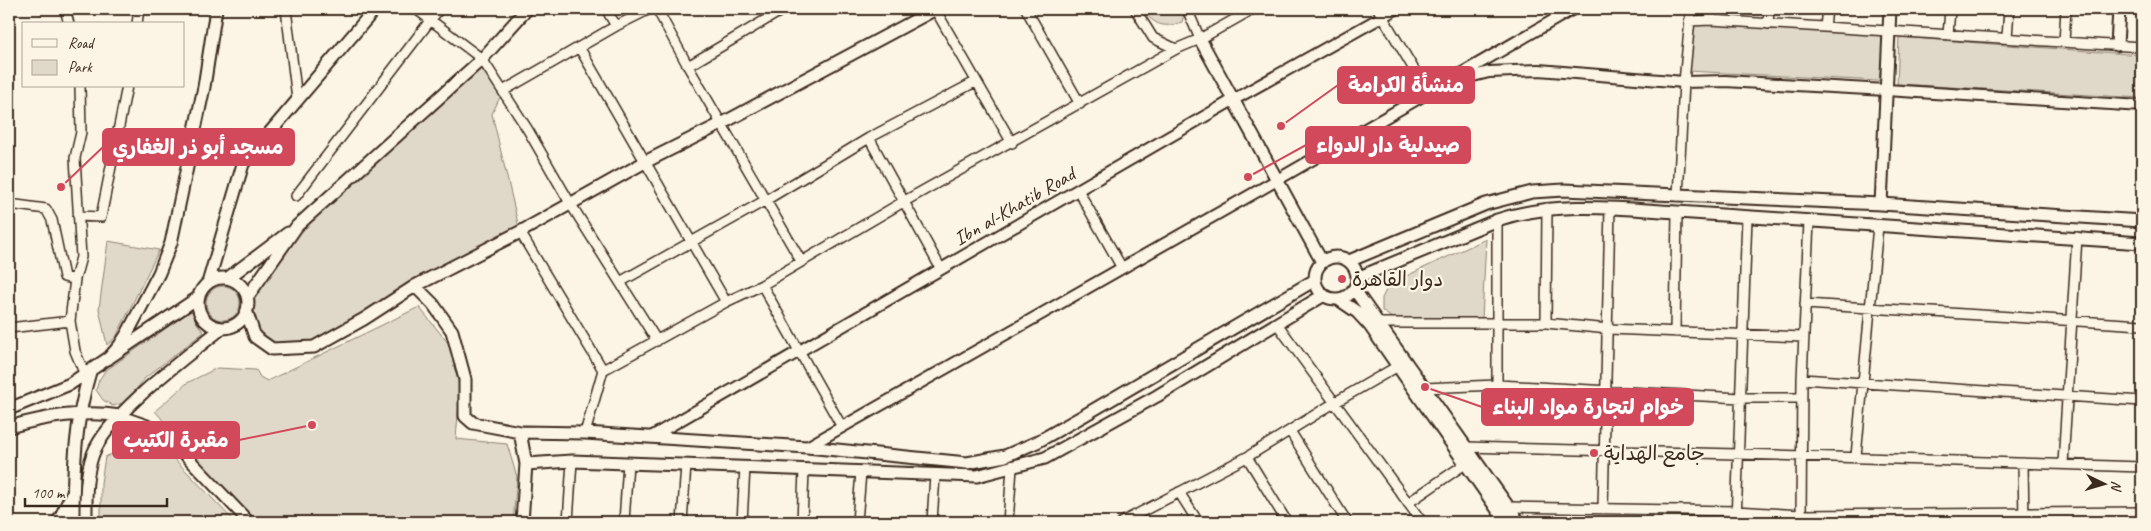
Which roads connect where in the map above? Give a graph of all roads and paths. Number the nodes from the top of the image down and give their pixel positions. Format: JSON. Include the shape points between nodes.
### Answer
{"nodes":[{"id":1,"x":65,"y":9,"type":"edge"},
{"id":2,"x":139,"y":9,"type":"edge"},
{"id":3,"x":216,"y":9,"type":"edge"},
{"id":4,"x":286,"y":9,"type":"edge"},
{"id":5,"x":375,"y":9,"type":"edge"},
{"id":6,"x":416,"y":9,"type":"edge"},
{"id":7,"x":439,"y":9,"type":"edge"},
{"id":8,"x":527,"y":9,"type":"edge"},
{"id":9,"x":606,"y":9,"type":"edge"},
{"id":10,"x":650,"y":9,"type":"edge"},
{"id":11,"x":657,"y":9,"type":"edge"},
{"id":12,"x":784,"y":9,"type":"edge"},
{"id":13,"x":935,"y":9,"type":"edge"},
{"id":14,"x":1026,"y":9,"type":"edge"},
{"id":15,"x":1135,"y":9,"type":"edge"},
{"id":16,"x":1187,"y":9,"type":"edge"},
{"id":17,"x":1253,"y":9,"type":"edge"},
{"id":18,"x":1396,"y":9,"type":"edge"},
{"id":19,"x":1691,"y":9,"type":"edge"},
{"id":20,"x":1712,"y":9,"type":"edge"},
{"id":21,"x":1769,"y":9,"type":"edge"},
{"id":22,"x":1827,"y":9,"type":"edge"},
{"id":23,"x":1890,"y":9,"type":"edge"},
{"id":24,"x":1950,"y":9,"type":"edge"},
{"id":25,"x":2009,"y":9,"type":"edge"},
{"id":26,"x":2066,"y":9,"type":"edge"},
{"id":27,"x":2119,"y":9,"type":"edge"},
{"id":28,"x":1569,"y":10,"type":"edge"},
{"id":29,"x":1380,"y":13,"type":"edge"},
{"id":30,"x":431,"y":20,"type":"junction"},
{"id":31,"x":1711,"y":20,"type":"junction"},
{"id":32,"x":1690,"y":21,"type":"junction"},
{"id":33,"x":69,"y":22,"type":"edge"},
{"id":34,"x":137,"y":22,"type":"edge"},
{"id":35,"x":1768,"y":24,"type":"junction"},
{"id":36,"x":616,"y":26,"type":"junction"},
{"id":37,"x":1825,"y":27,"type":"junction"},
{"id":38,"x":1889,"y":31,"type":"junction"},
{"id":39,"x":1948,"y":35,"type":"junction"},
{"id":40,"x":2008,"y":38,"type":"junction"},
{"id":41,"x":1200,"y":39,"type":"junction"},
{"id":42,"x":2064,"y":42,"type":"junction"},
{"id":43,"x":2117,"y":44,"type":"junction"},
{"id":44,"x":579,"y":47,"type":"junction"},
{"id":45,"x":2142,"y":47,"type":"edge"},
{"id":46,"x":1176,"y":49,"type":"junction"},
{"id":47,"x":482,"y":58,"type":"junction"},
{"id":48,"x":688,"y":66,"type":"junction"},
{"id":49,"x":975,"y":82,"type":"junction"},
{"id":50,"x":1684,"y":82,"type":"junction"},
{"id":51,"x":1446,"y":83,"type":"junction"},
{"id":52,"x":80,"y":88,"type":"edge"},
{"id":53,"x":127,"y":88,"type":"edge"},
{"id":54,"x":1886,"y":90,"type":"junction"},
{"id":55,"x":503,"y":91,"type":"junction"},
{"id":56,"x":1428,"y":93,"type":"junction"},
{"id":57,"x":297,"y":99,"type":"junction"},
{"id":58,"x":1233,"y":100,"type":"junction"},
{"id":59,"x":1080,"y":104,"type":"junction"},
{"id":60,"x":2142,"y":106,"type":"edge"},
{"id":61,"x":721,"y":124,"type":"junction"},
{"id":62,"x":869,"y":138,"type":"junction"},
{"id":63,"x":1012,"y":143,"type":"junction"},
{"id":64,"x":644,"y":162,"type":"junction"},
{"id":65,"x":1277,"y":180,"type":"junction"},
{"id":66,"x":1078,"y":190,"type":"junction"},
{"id":67,"x":296,"y":196,"type":"dead end"},
{"id":68,"x":1678,"y":196,"type":"junction"},
{"id":69,"x":766,"y":200,"type":"junction"},
{"id":70,"x":903,"y":202,"type":"junction"},
{"id":71,"x":570,"y":203,"type":"junction"},
{"id":72,"x":9,"y":204,"type":"edge"},
{"id":73,"x":1881,"y":204,"type":"junction"},
{"id":74,"x":1547,"y":208,"type":"junction"},
{"id":75,"x":1610,"y":208,"type":"junction"},
{"id":76,"x":1677,"y":212,"type":"junction"},
{"id":77,"x":78,"y":216,"type":"junction"},
{"id":78,"x":1747,"y":216,"type":"junction"},
{"id":79,"x":1497,"y":220,"type":"junction"},
{"id":80,"x":1809,"y":221,"type":"junction"},
{"id":81,"x":2142,"y":221,"type":"edge"},
{"id":82,"x":298,"y":226,"type":"junction"},
{"id":83,"x":1878,"y":226,"type":"junction"},
{"id":84,"x":520,"y":232,"type":"junction"},
{"id":85,"x":2077,"y":238,"type":"junction"},
{"id":86,"x":691,"y":241,"type":"junction"},
{"id":87,"x":2142,"y":243,"type":"edge"},
{"id":88,"x":801,"y":261,"type":"junction"},
{"id":89,"x":1349,"y":261,"type":"junction"},
{"id":90,"x":1322,"y":262,"type":"junction"},
{"id":91,"x":1122,"y":268,"type":"junction"},
{"id":92,"x":941,"y":269,"type":"junction"},
{"id":93,"x":228,"y":278,"type":"junction"},
{"id":94,"x":75,"y":279,"type":"junction"},
{"id":95,"x":1315,"y":280,"type":"junction"},
{"id":96,"x":620,"y":282,"type":"junction"},
{"id":97,"x":208,"y":283,"type":"junction"},
{"id":98,"x":1355,"y":283,"type":"junction"},
{"id":99,"x":762,"y":284,"type":"junction"},
{"id":100,"x":414,"y":286,"type":"junction"},
{"id":101,"x":1324,"y":295,"type":"junction"},
{"id":102,"x":248,"y":296,"type":"junction"},
{"id":103,"x":199,"y":297,"type":"junction"},
{"id":104,"x":1338,"y":299,"type":"junction"},
{"id":105,"x":726,"y":302,"type":"junction"},
{"id":106,"x":1805,"y":304,"type":"junction"},
{"id":107,"x":1870,"y":308,"type":"junction"},
{"id":108,"x":247,"y":313,"type":"junction"},
{"id":109,"x":2071,"y":320,"type":"junction"},
{"id":110,"x":70,"y":321,"type":"junction"},
{"id":111,"x":1496,"y":322,"type":"junction"},
{"id":112,"x":1546,"y":323,"type":"junction"},
{"id":113,"x":1379,"y":324,"type":"junction"},
{"id":114,"x":1278,"y":325,"type":"junction"},
{"id":115,"x":2142,"y":325,"type":"edge"},
{"id":116,"x":9,"y":328,"type":"edge"},
{"id":117,"x":220,"y":329,"type":"junction"},
{"id":118,"x":1609,"y":329,"type":"junction"},
{"id":119,"x":1675,"y":332,"type":"junction"},
{"id":120,"x":1743,"y":335,"type":"junction"},
{"id":121,"x":1803,"y":337,"type":"junction"},
{"id":122,"x":657,"y":341,"type":"junction"},
{"id":123,"x":799,"y":351,"type":"junction"},
{"id":124,"x":108,"y":359,"type":"junction"},
{"id":125,"x":1398,"y":366,"type":"junction"},
{"id":126,"x":603,"y":370,"type":"junction"},
{"id":127,"x":88,"y":373,"type":"junction"},
{"id":128,"x":1802,"y":379,"type":"junction"},
{"id":129,"x":1863,"y":383,"type":"junction"},
{"id":130,"x":1497,"y":385,"type":"junction"},
{"id":131,"x":1424,"y":388,"type":"junction"},
{"id":132,"x":85,"y":390,"type":"junction"},
{"id":133,"x":1606,"y":390,"type":"junction"},
{"id":134,"x":2066,"y":396,"type":"junction"},
{"id":135,"x":1741,"y":398,"type":"junction"},
{"id":136,"x":1802,"y":398,"type":"junction"},
{"id":137,"x":2142,"y":401,"type":"edge"},
{"id":138,"x":1334,"y":403,"type":"junction"},
{"id":139,"x":9,"y":409,"type":"edge"},
{"id":140,"x":80,"y":414,"type":"junction"},
{"id":141,"x":101,"y":414,"type":"junction"},
{"id":142,"x":120,"y":416,"type":"junction"},
{"id":143,"x":9,"y":427,"type":"edge"},
{"id":144,"x":842,"y":427,"type":"junction"},
{"id":145,"x":1290,"y":431,"type":"junction"},
{"id":146,"x":520,"y":432,"type":"junction"},
{"id":147,"x":585,"y":432,"type":"junction"},
{"id":148,"x":651,"y":437,"type":"junction"},
{"id":149,"x":807,"y":447,"type":"junction"},
{"id":150,"x":1465,"y":447,"type":"junction"},
{"id":151,"x":1605,"y":450,"type":"junction"},
{"id":152,"x":1801,"y":454,"type":"junction"},
{"id":153,"x":1739,"y":455,"type":"junction"},
{"id":154,"x":1856,"y":456,"type":"junction"},
{"id":155,"x":1247,"y":458,"type":"junction"},
{"id":156,"x":572,"y":461,"type":"junction"},
{"id":157,"x":628,"y":463,"type":"junction"},
{"id":158,"x":2023,"y":463,"type":"junction"},
{"id":159,"x":526,"y":464,"type":"junction"},
{"id":160,"x":1466,"y":464,"type":"junction"},
{"id":161,"x":2062,"y":464,"type":"junction"},
{"id":162,"x":686,"y":465,"type":"junction"},
{"id":163,"x":2142,"y":467,"type":"edge"},
{"id":164,"x":745,"y":468,"type":"junction"},
{"id":165,"x":1012,"y":468,"type":"junction"},
{"id":166,"x":804,"y":470,"type":"junction"},
{"id":167,"x":861,"y":472,"type":"junction"},
{"id":168,"x":935,"y":475,"type":"junction"},
{"id":169,"x":73,"y":492,"type":"junction"},
{"id":170,"x":1179,"y":492,"type":"junction"},
{"id":171,"x":1408,"y":503,"type":"junction"},
{"id":172,"x":1509,"y":507,"type":"junction"},
{"id":173,"x":1604,"y":509,"type":"junction"},
{"id":174,"x":1736,"y":511,"type":"junction"},
{"id":175,"x":2142,"y":512,"type":"edge"},
{"id":176,"x":2024,"y":518,"type":"edge"},
{"id":177,"x":1133,"y":519,"type":"edge"},
{"id":178,"x":1801,"y":519,"type":"edge"},
{"id":179,"x":58,"y":522,"type":"edge"},
{"id":180,"x":74,"y":522,"type":"edge"},
{"id":181,"x":86,"y":522,"type":"edge"},
{"id":182,"x":249,"y":522,"type":"edge"},
{"id":183,"x":522,"y":522,"type":"edge"},
{"id":184,"x":568,"y":522,"type":"edge"},
{"id":185,"x":624,"y":522,"type":"edge"},
{"id":186,"x":682,"y":522,"type":"edge"},
{"id":187,"x":742,"y":522,"type":"edge"},
{"id":188,"x":802,"y":522,"type":"edge"},
{"id":189,"x":858,"y":522,"type":"edge"},
{"id":190,"x":932,"y":522,"type":"edge"},
{"id":191,"x":1008,"y":522,"type":"edge"},
{"id":192,"x":1122,"y":522,"type":"edge"},
{"id":193,"x":1198,"y":522,"type":"edge"},
{"id":194,"x":1287,"y":522,"type":"edge"},
{"id":195,"x":1347,"y":522,"type":"edge"},
{"id":196,"x":1422,"y":522,"type":"edge"},
{"id":197,"x":1506,"y":522,"type":"edge"},
{"id":198,"x":1519,"y":522,"type":"edge"},
{"id":199,"x":1736,"y":522,"type":"edge"}],
"edges":[{"from":1,"to":33,"type":"street"},
{"from":2,"to":34,"type":"street"},
{"from":3,"to":124,"type":"main road","via":[[204,87],[171,243],[127,334]]},
{"from":4,"to":57,"type":"street"},
{"from":5,"to":57,"type":"main road"},
{"from":6,"to":30,"type":"street"},
{"from":7,"to":30,"type":"street"},
{"from":8,"to":47,"type":"main road"},
{"from":9,"to":36,"type":"street"},
{"from":10,"to":36,"type":"street"},
{"from":11,"to":48,"type":"street"},
{"from":12,"to":48,"type":"street"},
{"from":13,"to":49,"type":"street"},
{"from":13,"to":61,"type":"main road"},
{"from":14,"to":59,"type":"street"},
{"from":15,"to":46,"type":"street","via":[[1153,38]]},
{"from":16,"to":41,"type":"street"},
{"from":17,"to":41,"type":"street"},
{"from":18,"to":29,"type":"street","name":"Ibn al-Khatib Road"},
{"from":19,"to":32,"type":"street"},
{"from":20,"to":31,"type":"street"},
{"from":21,"to":35,"type":"street"},
{"from":22,"to":37,"type":"street"},
{"from":23,"to":38,"type":"main road"},
{"from":24,"to":39,"type":"street"},
{"from":25,"to":40,"type":"street"},
{"from":26,"to":42,"type":"street"},
{"from":27,"to":43,"type":"main road"},
{"from":28,"to":51,"type":"street"},
{"from":29,"to":56,"type":"street"},
{"from":29,"to":58,"type":"street","name":"Ibn al-Khatib Road"},
{"from":30,"to":47,"type":"street"},
{"from":30,"to":67,"type":"street"},
{"from":31,"to":32,"type":"street"},
{"from":31,"to":35,"type":"street"},
{"from":32,"to":50,"type":"street"},
{"from":35,"to":37,"type":"street"},
{"from":36,"to":44,"type":"street"},
{"from":37,"to":38,"type":"street"},
{"from":38,"to":39,"type":"street"},
{"from":38,"to":54,"type":"main road"},
{"from":39,"to":40,"type":"street"},
{"from":40,"to":42,"type":"street"},
{"from":41,"to":46,"type":"street"},
{"from":41,"to":58,"type":"main road"},
{"from":42,"to":43,"type":"street"},
{"from":43,"to":45,"type":"street"},
{"from":44,"to":55,"type":"street"},
{"from":44,"to":64,"type":"street"},
{"from":46,"to":59,"type":"street"},
{"from":47,"to":55,"type":"street"},
{"from":47,"to":82,"type":"main road"},
{"from":48,"to":61,"type":"street"},
{"from":49,"to":62,"type":"street"},
{"from":49,"to":63,"type":"street"},
{"from":50,"to":51,"type":"street","via":[[1539,70],[1489,72]]},
{"from":50,"to":54,"type":"street","via":[[1725,81]]},
{"from":50,"to":68,"type":"street"},
{"from":51,"to":56,"type":"street"},
{"from":52,"to":77,"type":"street","via":[[81,132],[75,158]]},
{"from":53,"to":77,"type":"street","via":[[101,217]]},
{"from":54,"to":60,"type":"street"},
{"from":54,"to":73,"type":"main road"},
{"from":55,"to":71,"type":"street"},
{"from":56,"to":65,"type":"street"},
{"from":57,"to":97,"type":"main road","via":[[243,164]]},
{"from":58,"to":65,"type":"main road"},
{"from":58,"to":66,"type":"street","name":"Ibn al-Khatib Road"},
{"from":59,"to":63,"type":"street"},
{"from":61,"to":64,"type":"main road"},
{"from":61,"to":69,"type":"street"},
{"from":62,"to":69,"type":"street"},
{"from":62,"to":70,"type":"street"},
{"from":63,"to":70,"type":"street"},
{"from":64,"to":71,"type":"main road"},
{"from":64,"to":86,"type":"street"},
{"from":65,"to":90,"type":"main road"},
{"from":65,"to":91,"type":"street"},
{"from":66,"to":91,"type":"street"},
{"from":66,"to":92,"type":"street","name":"Ibn al-Khatib Road"},
{"from":68,"to":73,"type":"main road"},
{"from":68,"to":89,"type":"main road","via":[[1564,190],[1532,192],[1486,204]]},
{"from":69,"to":86,"type":"street"},
{"from":69,"to":88,"type":"street"},
{"from":70,"to":88,"type":"street"},
{"from":70,"to":92,"type":"street"},
{"from":71,"to":84,"type":"main road"},
{"from":71,"to":96,"type":"street"},
{"from":72,"to":94,"type":"street","via":[[46,209],[52,220],[64,277]]},
{"from":73,"to":81,"type":"main road"},
{"from":74,"to":75,"type":"main road"},
{"from":74,"to":79,"type":"main road"},
{"from":74,"to":112,"type":"street"},
{"from":75,"to":76,"type":"main road"},
{"from":75,"to":118,"type":"street"},
{"from":76,"to":78,"type":"main road"},
{"from":76,"to":119,"type":"street"},
{"from":77,"to":94,"type":"street","via":[[81,257]]},
{"from":78,"to":80,"type":"main road"},
{"from":78,"to":120,"type":"street"},
{"from":79,"to":98,"type":"main road"},
{"from":79,"to":111,"type":"street"},
{"from":80,"to":83,"type":"main road"},
{"from":80,"to":106,"type":"street"},
{"from":82,"to":93,"type":"main road"},
{"from":82,"to":102,"type":"main road"},
{"from":83,"to":85,"type":"main road"},
{"from":83,"to":107,"type":"street"},
{"from":84,"to":100,"type":"main road"},
{"from":84,"to":126,"type":"street"},
{"from":85,"to":87,"type":"main road"},
{"from":85,"to":109,"type":"street"},
{"from":86,"to":96,"type":"street"},
{"from":86,"to":105,"type":"street"},
{"from":88,"to":99,"type":"street"},
{"from":89,"to":90,"type":"main road","via":[[1332,257]]},
{"from":89,"to":98,"type":"main road","via":[[1356,272]]},
{"from":90,"to":95,"type":"main road","via":[[1315,273]]},
{"from":91,"to":144,"type":"street"},
{"from":92,"to":123,"type":"street","name":"Ibn al-Khatib Road"},
{"from":93,"to":97,"type":"main road"},
{"from":93,"to":102,"type":"main road","via":[[240,284]]},
{"from":94,"to":110,"type":"street"},
{"from":95,"to":101,"type":"main road"},
{"from":95,"to":149,"type":"main road","via":[[1083,416],[1006,456],[967,463]]},
{"from":96,"to":122,"type":"street"},
{"from":97,"to":103,"type":"main road"},
{"from":98,"to":104,"type":"main road","via":[[1344,297]]},
{"from":98,"to":113,"type":"main road"},
{"from":99,"to":105,"type":"street"},
{"from":99,"to":123,"type":"street"},
{"from":100,"to":108,"type":"main road","via":[[314,347],[272,349],[255,337]]},
{"from":100,"to":146,"type":"main road","via":[[433,304],[452,331],[465,380],[465,416],[473,423]]},
{"from":101,"to":104,"type":"main road"},
{"from":101,"to":114,"type":"main road"},
{"from":102,"to":108,"type":"main road"},
{"from":103,"to":117,"type":"main road","via":[[200,314]]},
{"from":103,"to":124,"type":"main road"},
{"from":104,"to":125,"type":"main road","via":[[1370,326]]},
{"from":105,"to":122,"type":"street"},
{"from":106,"to":107,"type":"street"},
{"from":106,"to":121,"type":"street"},
{"from":107,"to":109,"type":"street"},
{"from":107,"to":129,"type":"street"},
{"from":108,"to":117,"type":"main road","via":[[236,325]]},
{"from":109,"to":115,"type":"street"},
{"from":109,"to":134,"type":"street"},
{"from":110,"to":116,"type":"street"},
{"from":110,"to":127,"type":"street","via":[[75,351]]},
{"from":111,"to":112,"type":"street"},
{"from":111,"to":113,"type":"street"},
{"from":111,"to":130,"type":"street"},
{"from":112,"to":118,"type":"street"},
{"from":113,"to":131,"type":"main road"},
{"from":114,"to":138,"type":"street"},
{"from":114,"to":165,"type":"main road","via":[[1045,458]]},
{"from":117,"to":142,"type":"main road"},
{"from":118,"to":119,"type":"street"},
{"from":118,"to":133,"type":"street"},
{"from":119,"to":120,"type":"street"},
{"from":120,"to":121,"type":"street"},
{"from":120,"to":135,"type":"street"},
{"from":121,"to":128,"type":"street"},
{"from":122,"to":126,"type":"street"},
{"from":123,"to":144,"type":"street"},
{"from":123,"to":148,"type":"street","name":"Ibn al-Khatib Road"},
{"from":124,"to":127,"type":"main road"},
{"from":125,"to":138,"type":"street"},
{"from":125,"to":160,"type":"main road"},
{"from":126,"to":147,"type":"street"},
{"from":127,"to":132,"type":"main road"},
{"from":127,"to":139,"type":"main road","via":[[48,394]]},
{"from":128,"to":129,"type":"street"},
{"from":128,"to":136,"type":"street"},
{"from":129,"to":134,"type":"street"},
{"from":129,"to":154,"type":"street"},
{"from":130,"to":131,"type":"street"},
{"from":130,"to":133,"type":"street"},
{"from":131,"to":150,"type":"main road"},
{"from":132,"to":140,"type":"main road"},
{"from":132,"to":141,"type":"main road"},
{"from":133,"to":135,"type":"street"},
{"from":133,"to":151,"type":"street"},
{"from":134,"to":137,"type":"street"},
{"from":134,"to":161,"type":"street"},
{"from":135,"to":136,"type":"street"},
{"from":135,"to":153,"type":"street"},
{"from":136,"to":152,"type":"street"},
{"from":138,"to":145,"type":"street"},
{"from":138,"to":171,"type":"street"},
{"from":140,"to":141,"type":"main road"},
{"from":140,"to":143,"type":"main road"},
{"from":140,"to":169,"type":"main road"},
{"from":141,"to":142,"type":"main road"},
{"from":142,"to":181,"type":"main road","via":[[104,433],[93,454],[87,481]]},
{"from":142,"to":182,"type":"street","via":[[146,425],[170,440]]},
{"from":144,"to":149,"type":"street"},
{"from":145,"to":155,"type":"street"},
{"from":145,"to":195,"type":"street"},
{"from":146,"to":147,"type":"main road"},
{"from":146,"to":159,"type":"main road"},
{"from":147,"to":148,"type":"main road"},
{"from":148,"to":149,"type":"main road"},
{"from":150,"to":151,"type":"street"},
{"from":150,"to":172,"type":"main road"},
{"from":151,"to":153,"type":"street"},
{"from":151,"to":173,"type":"street"},
{"from":152,"to":153,"type":"street"},
{"from":152,"to":154,"type":"street"},
{"from":152,"to":178,"type":"street"},
{"from":153,"to":174,"type":"street"},
{"from":154,"to":158,"type":"street"},
{"from":155,"to":170,"type":"street"},
{"from":155,"to":194,"type":"street"},
{"from":156,"to":157,"type":"main road"},
{"from":156,"to":159,"type":"main road"},
{"from":156,"to":184,"type":"street"},
{"from":157,"to":162,"type":"main road"},
{"from":157,"to":185,"type":"street"},
{"from":158,"to":161,"type":"street"},
{"from":158,"to":176,"type":"street"},
{"from":159,"to":183,"type":"main road"},
{"from":160,"to":171,"type":"street"},
{"from":160,"to":197,"type":"main road"},
{"from":161,"to":163,"type":"street"},
{"from":162,"to":164,"type":"main road"},
{"from":162,"to":186,"type":"street"},
{"from":164,"to":166,"type":"main road"},
{"from":164,"to":187,"type":"street"},
{"from":165,"to":168,"type":"main road","via":[[977,476]]},
{"from":165,"to":191,"type":"street"},
{"from":166,"to":167,"type":"main road"},
{"from":166,"to":188,"type":"street"},
{"from":167,"to":168,"type":"main road"},
{"from":167,"to":189,"type":"street"},
{"from":168,"to":190,"type":"street"},
{"from":169,"to":179,"type":"main road"},
{"from":169,"to":180,"type":"main road"},
{"from":170,"to":177,"type":"street"},
{"from":170,"to":193,"type":"street"},
{"from":171,"to":196,"type":"street"},
{"from":172,"to":173,"type":"street"},
{"from":172,"to":198,"type":"main road"},
{"from":173,"to":174,"type":"street"},
{"from":174,"to":178,"type":"street"},
{"from":174,"to":199,"type":"street"},
{"from":175,"to":176,"type":"street"},
{"from":176,"to":178,"type":"street"},
{"from":177,"to":192,"type":"street"}]}
